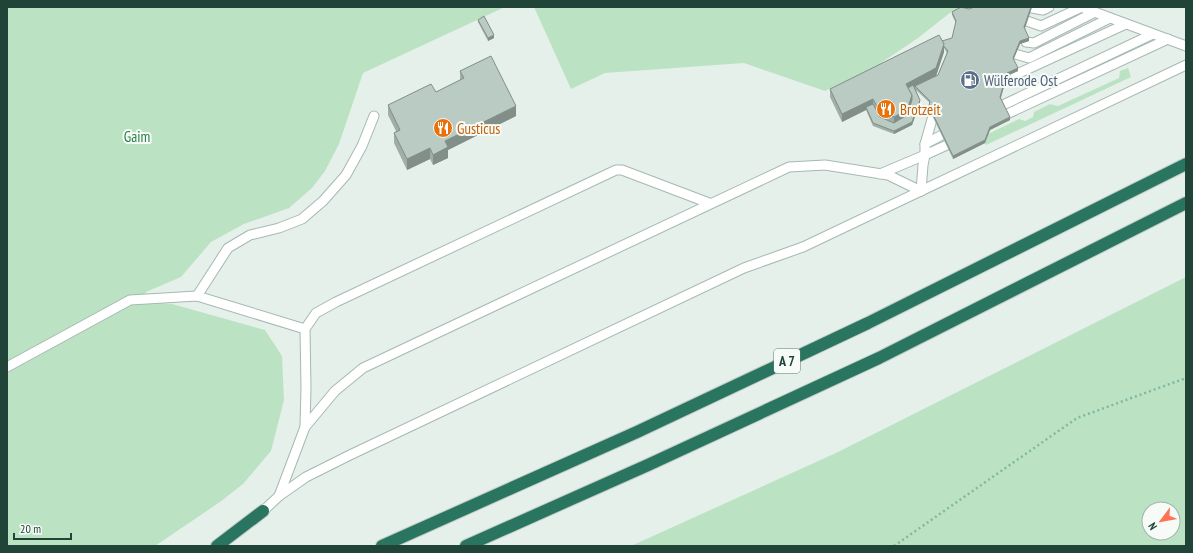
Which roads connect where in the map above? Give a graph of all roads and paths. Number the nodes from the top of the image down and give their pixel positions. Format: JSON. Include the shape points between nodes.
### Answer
{"nodes":[{"id":1,"x":1049,"y":7,"type":"edge"},
{"id":2,"x":1082,"y":7,"type":"edge"},
{"id":3,"x":1032,"y":8,"type":"edge"},
{"id":4,"x":1095,"y":12,"type":"junction"},
{"id":5,"x":1110,"y":18,"type":"junction"},
{"id":6,"x":1027,"y":21,"type":"edge"},
{"id":7,"x":1126,"y":24,"type":"junction"},
{"id":8,"x":1153,"y":34,"type":"junction"},
{"id":9,"x":1168,"y":39,"type":"junction"},
{"id":10,"x":1026,"y":42,"type":"edge"},
{"id":11,"x":1186,"y":46,"type":"edge"},
{"id":12,"x":1015,"y":54,"type":"edge"},
{"id":13,"x":1186,"y":65,"type":"edge"},
{"id":14,"x":1014,"y":73,"type":"edge"},
{"id":15,"x":1003,"y":105,"type":"edge"},
{"id":16,"x":1007,"y":114,"type":"edge"},
{"id":17,"x":374,"y":116,"type":"dead end"},
{"id":18,"x":933,"y":116,"type":"edge"},
{"id":19,"x":942,"y":135,"type":"edge"},
{"id":20,"x":925,"y":144,"type":"junction"},
{"id":21,"x":947,"y":145,"type":"edge"},
{"id":22,"x":925,"y":155,"type":"junction"},
{"id":23,"x":1186,"y":164,"type":"edge"},
{"id":24,"x":880,"y":174,"type":"junction"},
{"id":25,"x":921,"y":191,"type":"junction"},
{"id":26,"x":1186,"y":203,"type":"edge"},
{"id":27,"x":709,"y":204,"type":"junction"},
{"id":28,"x":197,"y":296,"type":"junction"},
{"id":29,"x":304,"y":329,"type":"junction"},
{"id":30,"x":7,"y":367,"type":"edge"},
{"id":31,"x":1186,"y":378,"type":"edge"},
{"id":32,"x":305,"y":427,"type":"junction"},
{"id":33,"x":280,"y":496,"type":"junction"},
{"id":34,"x":263,"y":511,"type":"joint"},
{"id":35,"x":217,"y":546,"type":"edge"},
{"id":36,"x":382,"y":546,"type":"edge"},
{"id":37,"x":466,"y":546,"type":"edge"},
{"id":38,"x":894,"y":546,"type":"edge"}],
"edges":[{"from":1,"to":3,"type":"lane","via":[[1043,10]]},
{"from":2,"to":4,"type":"lane"},
{"from":2,"to":6,"type":"lane","via":[[1041,26]]},
{"from":4,"to":5,"type":"lane"},
{"from":4,"to":10,"type":"lane","via":[[1034,42]]},
{"from":5,"to":7,"type":"lane"},
{"from":5,"to":12,"type":"lane","via":[[1029,58]]},
{"from":7,"to":8,"type":"lane"},
{"from":7,"to":14,"type":"lane","via":[[1017,74]]},
{"from":8,"to":9,"type":"lane"},
{"from":8,"to":15,"type":"lane"},
{"from":9,"to":11,"type":"lane"},
{"from":9,"to":16,"type":"lane"},
{"from":13,"to":25,"type":"lane"},
{"from":17,"to":28,"type":"lane","via":[[362,146],[346,175],[323,201],[302,219],[250,235],[228,248]]},
{"from":18,"to":20,"type":"lane"},
{"from":19,"to":20,"type":"lane"},
{"from":20,"to":22,"type":"lane"},
{"from":21,"to":22,"type":"lane"},
{"from":22,"to":24,"type":"lane"},
{"from":22,"to":25,"type":"lane"},
{"from":23,"to":36,"type":"highway","number":"A 7","via":[[868,323],[630,435]]},
{"from":24,"to":25,"type":"lane","via":[[888,175]]},
{"from":24,"to":27,"type":"lane","via":[[825,165],[789,167]]},
{"from":25,"to":33,"type":"lane","via":[[803,247],[744,268],[400,431],[306,477]]},
{"from":26,"to":37,"type":"highway","number":"A 7","via":[[879,358]]},
{"from":27,"to":29,"type":"lane","via":[[622,170],[616,170],[336,302],[316,313]]},
{"from":27,"to":32,"type":"lane","via":[[363,368],[335,392]]},
{"from":28,"to":29,"type":"lane"},
{"from":28,"to":30,"type":"lane","via":[[130,300]]},
{"from":29,"to":32,"type":"lane"},
{"from":31,"to":38,"type":"path","via":[[1077,418]]},
{"from":32,"to":33,"type":"lane"},
{"from":33,"to":34,"type":"lane"},
{"from":34,"to":35,"type":"highway"}]}
